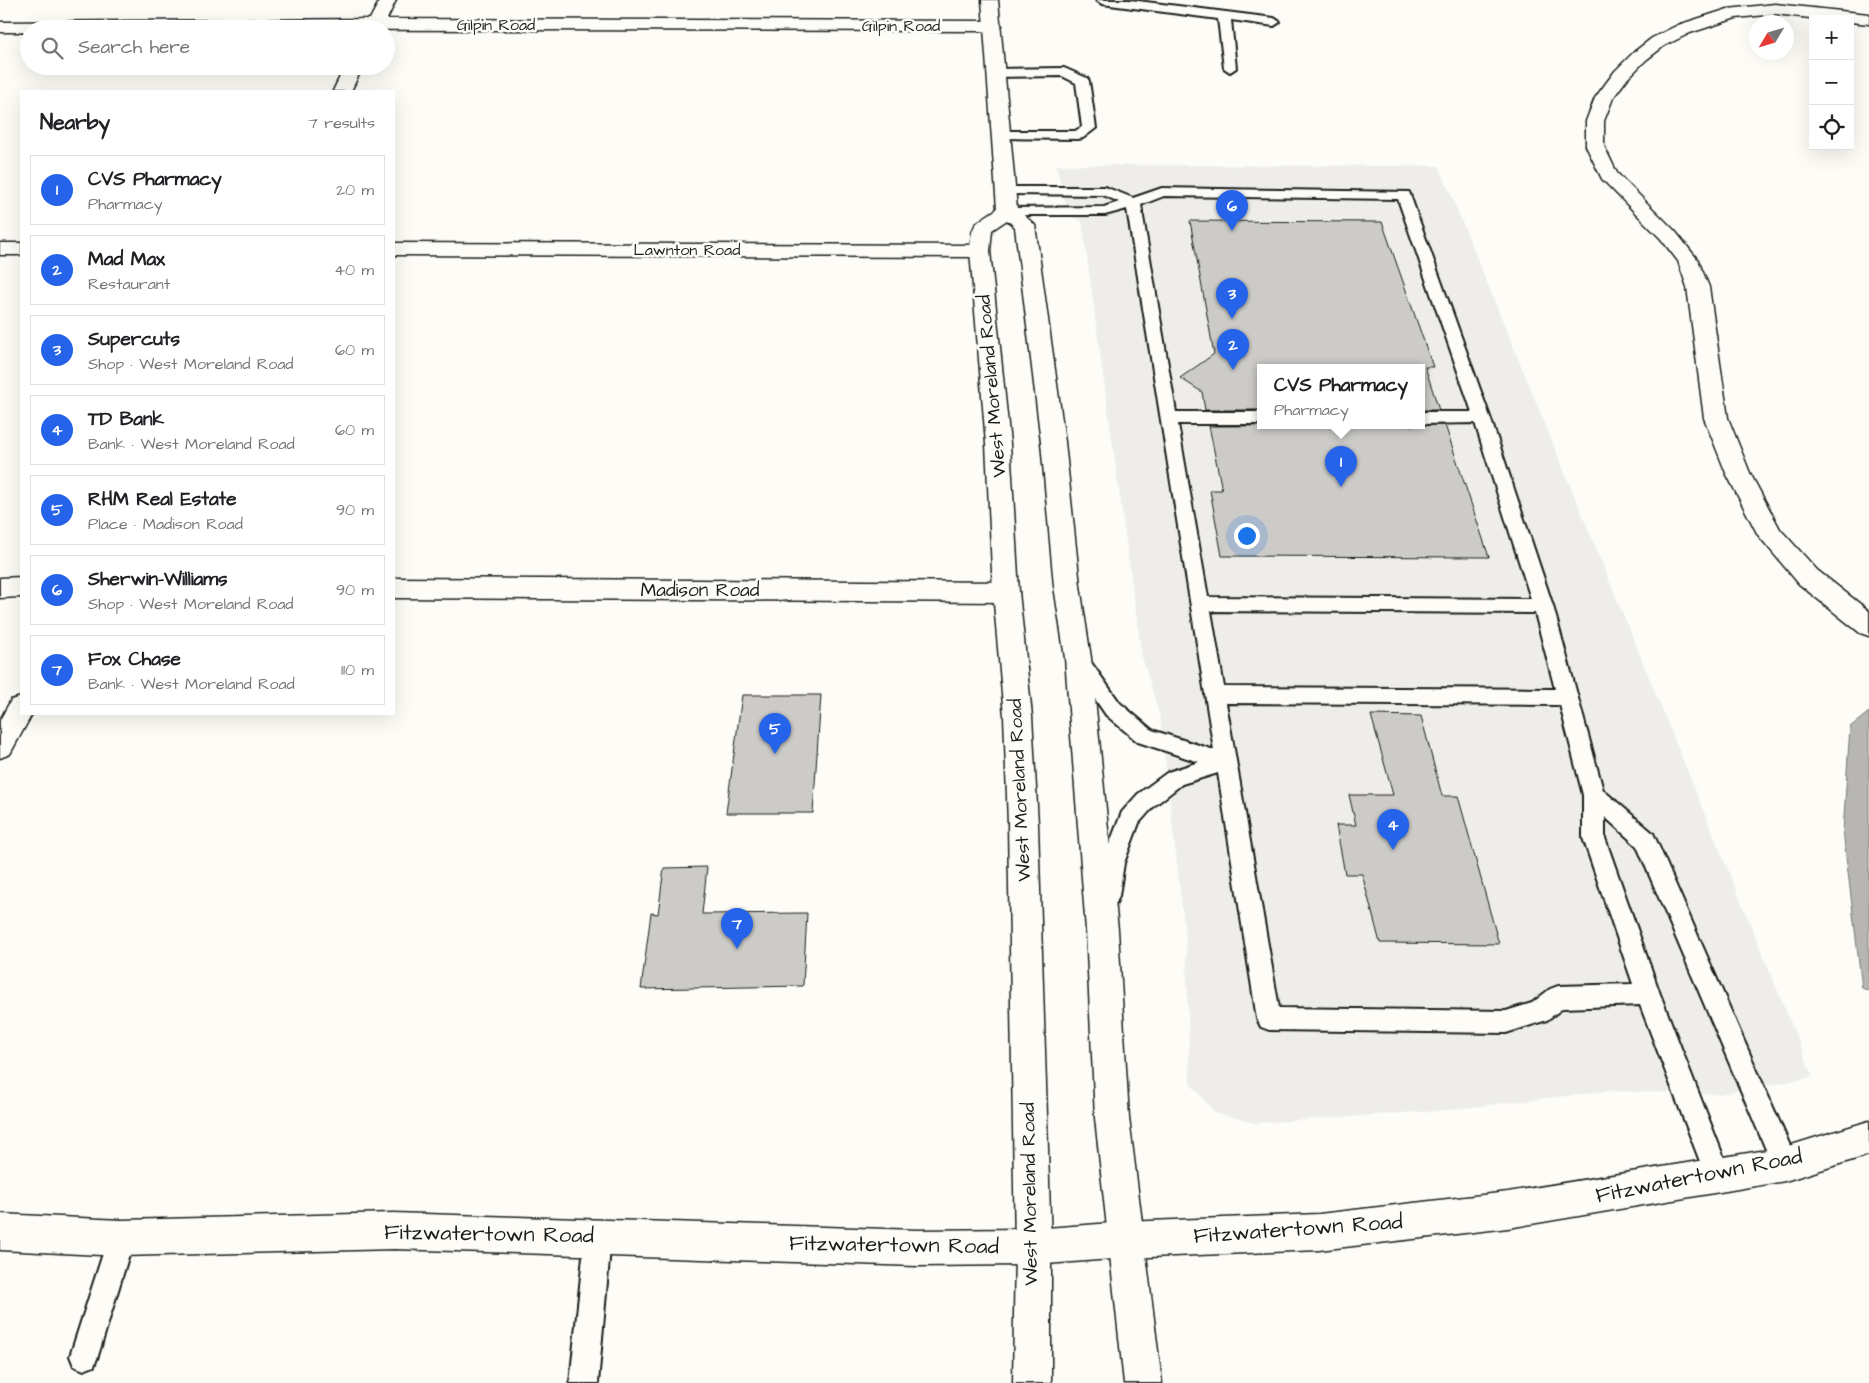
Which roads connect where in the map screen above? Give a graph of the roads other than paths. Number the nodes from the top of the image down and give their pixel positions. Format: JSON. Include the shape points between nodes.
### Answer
{"nodes":[{"id":1,"x":388,"y":0,"type":"edge"},
{"id":2,"x":990,"y":0,"type":"edge"},
{"id":3,"x":1102,"y":0,"type":"edge"},
{"id":4,"x":1224,"y":15,"type":"junction"},
{"id":5,"x":378,"y":20,"type":"edge"},
{"id":6,"x":1869,"y":20,"type":"edge"},
{"id":7,"x":1274,"y":22,"type":"dead end"},
{"id":8,"x":992,"y":26,"type":"junction"},
{"id":9,"x":0,"y":27,"type":"edge"},
{"id":10,"x":20,"y":27,"type":"edge"},
{"id":11,"x":395,"y":27,"type":"edge"},
{"id":12,"x":1230,"y":68,"type":"dead end"},
{"id":13,"x":996,"y":73,"type":"junction"},
{"id":14,"x":350,"y":75,"type":"edge"},
{"id":15,"x":342,"y":90,"type":"edge"},
{"id":16,"x":1001,"y":135,"type":"junction"},
{"id":17,"x":1006,"y":201,"type":"junction"},
{"id":18,"x":1133,"y":203,"type":"junction"},
{"id":19,"x":0,"y":248,"type":"edge"},
{"id":20,"x":20,"y":249,"type":"edge"},
{"id":21,"x":395,"y":249,"type":"edge"},
{"id":22,"x":980,"y":251,"type":"junction"},
{"id":23,"x":1482,"y":417,"type":"junction"},
{"id":24,"x":1168,"y":418,"type":"junction"},
{"id":25,"x":1257,"y":418,"type":"edge"},
{"id":26,"x":1425,"y":418,"type":"edge"},
{"id":27,"x":20,"y":587,"type":"edge"},
{"id":28,"x":0,"y":588,"type":"edge"},
{"id":29,"x":395,"y":588,"type":"edge"},
{"id":30,"x":1006,"y":592,"type":"junction"},
{"id":31,"x":1200,"y":604,"type":"junction"},
{"id":32,"x":1543,"y":606,"type":"junction"},
{"id":33,"x":1869,"y":626,"type":"edge"},
{"id":34,"x":1078,"y":658,"type":"junction"},
{"id":35,"x":1215,"y":695,"type":"junction"},
{"id":36,"x":1567,"y":697,"type":"junction"},
{"id":37,"x":20,"y":710,"type":"edge"},
{"id":38,"x":0,"y":746,"type":"edge"},
{"id":39,"x":1226,"y":762,"type":"junction"},
{"id":40,"x":1594,"y":796,"type":"junction"},
{"id":41,"x":1102,"y":930,"type":"junction"},
{"id":42,"x":1648,"y":994,"type":"junction"},
{"id":43,"x":1869,"y":1138,"type":"edge"},
{"id":44,"x":1785,"y":1164,"type":"junction"},
{"id":45,"x":1718,"y":1176,"type":"junction"},
{"id":46,"x":0,"y":1232,"type":"edge"},
{"id":47,"x":598,"y":1237,"type":"junction"},
{"id":48,"x":121,"y":1238,"type":"junction"},
{"id":49,"x":1125,"y":1240,"type":"junction"},
{"id":50,"x":1032,"y":1247,"type":"junction"},
{"id":51,"x":84,"y":1356,"type":"dead end"},
{"id":52,"x":584,"y":1383,"type":"edge"},
{"id":53,"x":1032,"y":1383,"type":"edge"},
{"id":54,"x":1143,"y":1383,"type":"edge"}],
"edges":[{"from":1,"to":5,"type":"street"},
{"from":2,"to":8,"type":"street"},
{"from":3,"to":4,"type":"lane"},
{"from":4,"to":7,"type":"lane"},
{"from":4,"to":12,"type":"lane"},
{"from":6,"to":33,"type":"street","via":[[1775,9],[1734,13],[1684,29],[1658,42],[1621,75],[1604,98],[1595,121],[1596,146],[1609,175],[1688,260],[1698,287],[1716,418],[1738,473],[1771,535],[1808,577]]},
{"from":8,"to":11,"type":"street","name":"Gilpin Road"},
{"from":8,"to":13,"type":"street"},
{"from":9,"to":10,"type":"street","name":"Gilpin Road"},
{"from":13,"to":16,"type":"street"},
{"from":13,"to":16,"type":"lane","via":[[1064,72],[1082,81],[1089,128],[1078,135]]},
{"from":14,"to":15,"type":"street"},
{"from":16,"to":17,"type":"street"},
{"from":17,"to":18,"type":"lane","via":[[1105,211]]},
{"from":17,"to":18,"type":"lane","via":[[1105,191]]},
{"from":17,"to":22,"type":"street","name":"West Moreland Road","via":[[982,228]]},
{"from":17,"to":34,"type":"street","via":[[1025,225]]},
{"from":18,"to":23,"type":"lane","via":[[1162,192],[1404,195]]},
{"from":18,"to":24,"type":"lane"},
{"from":19,"to":20,"type":"street"},
{"from":21,"to":22,"type":"street","name":"Lawnton Road"},
{"from":22,"to":30,"type":"street","name":"West Moreland Road","via":[[998,444]]},
{"from":23,"to":26,"type":"lane"},
{"from":23,"to":32,"type":"lane"},
{"from":24,"to":25,"type":"lane"},
{"from":24,"to":31,"type":"lane"},
{"from":27,"to":28,"type":"street"},
{"from":29,"to":30,"type":"street","name":"Madison Road"},
{"from":30,"to":50,"type":"street","name":"West Moreland Road","via":[[1023,814]]},
{"from":31,"to":32,"type":"lane"},
{"from":31,"to":35,"type":"lane"},
{"from":32,"to":36,"type":"lane"},
{"from":34,"to":39,"type":"lane","via":[[1113,709],[1145,736]]},
{"from":34,"to":41,"type":"street"},
{"from":35,"to":36,"type":"lane"},
{"from":35,"to":39,"type":"lane"},
{"from":36,"to":40,"type":"lane"},
{"from":37,"to":38,"type":"street"},
{"from":39,"to":41,"type":"lane","via":[[1175,778],[1146,800],[1130,818],[1113,863]]},
{"from":39,"to":42,"type":"lane","via":[[1269,1019],[1506,1022],[1539,1012],[1558,997]]},
{"from":40,"to":42,"type":"lane","via":[[1594,838]]},
{"from":40,"to":44,"type":"lane","via":[[1645,840]]},
{"from":41,"to":49,"type":"street","via":[[1112,1110]]},
{"from":42,"to":45,"type":"lane"},
{"from":43,"to":44,"type":"street","name":"Fitzwatertown Road"},
{"from":44,"to":45,"type":"street","name":"Fitzwatertown Road"},
{"from":45,"to":49,"type":"street","name":"Fitzwatertown Road","via":[[1508,1210],[1329,1231]]},
{"from":46,"to":48,"type":"street","name":"Fitzwatertown Road"},
{"from":47,"to":48,"type":"street","name":"Fitzwatertown Road","via":[[394,1231]]},
{"from":47,"to":50,"type":"street","name":"Fitzwatertown Road","via":[[917,1248]]},
{"from":47,"to":52,"type":"lane"},
{"from":48,"to":51,"type":"lane"},
{"from":49,"to":50,"type":"street","name":"Fitzwatertown Road"},
{"from":49,"to":54,"type":"street"},
{"from":50,"to":53,"type":"street","name":"West Moreland Road"}]}
